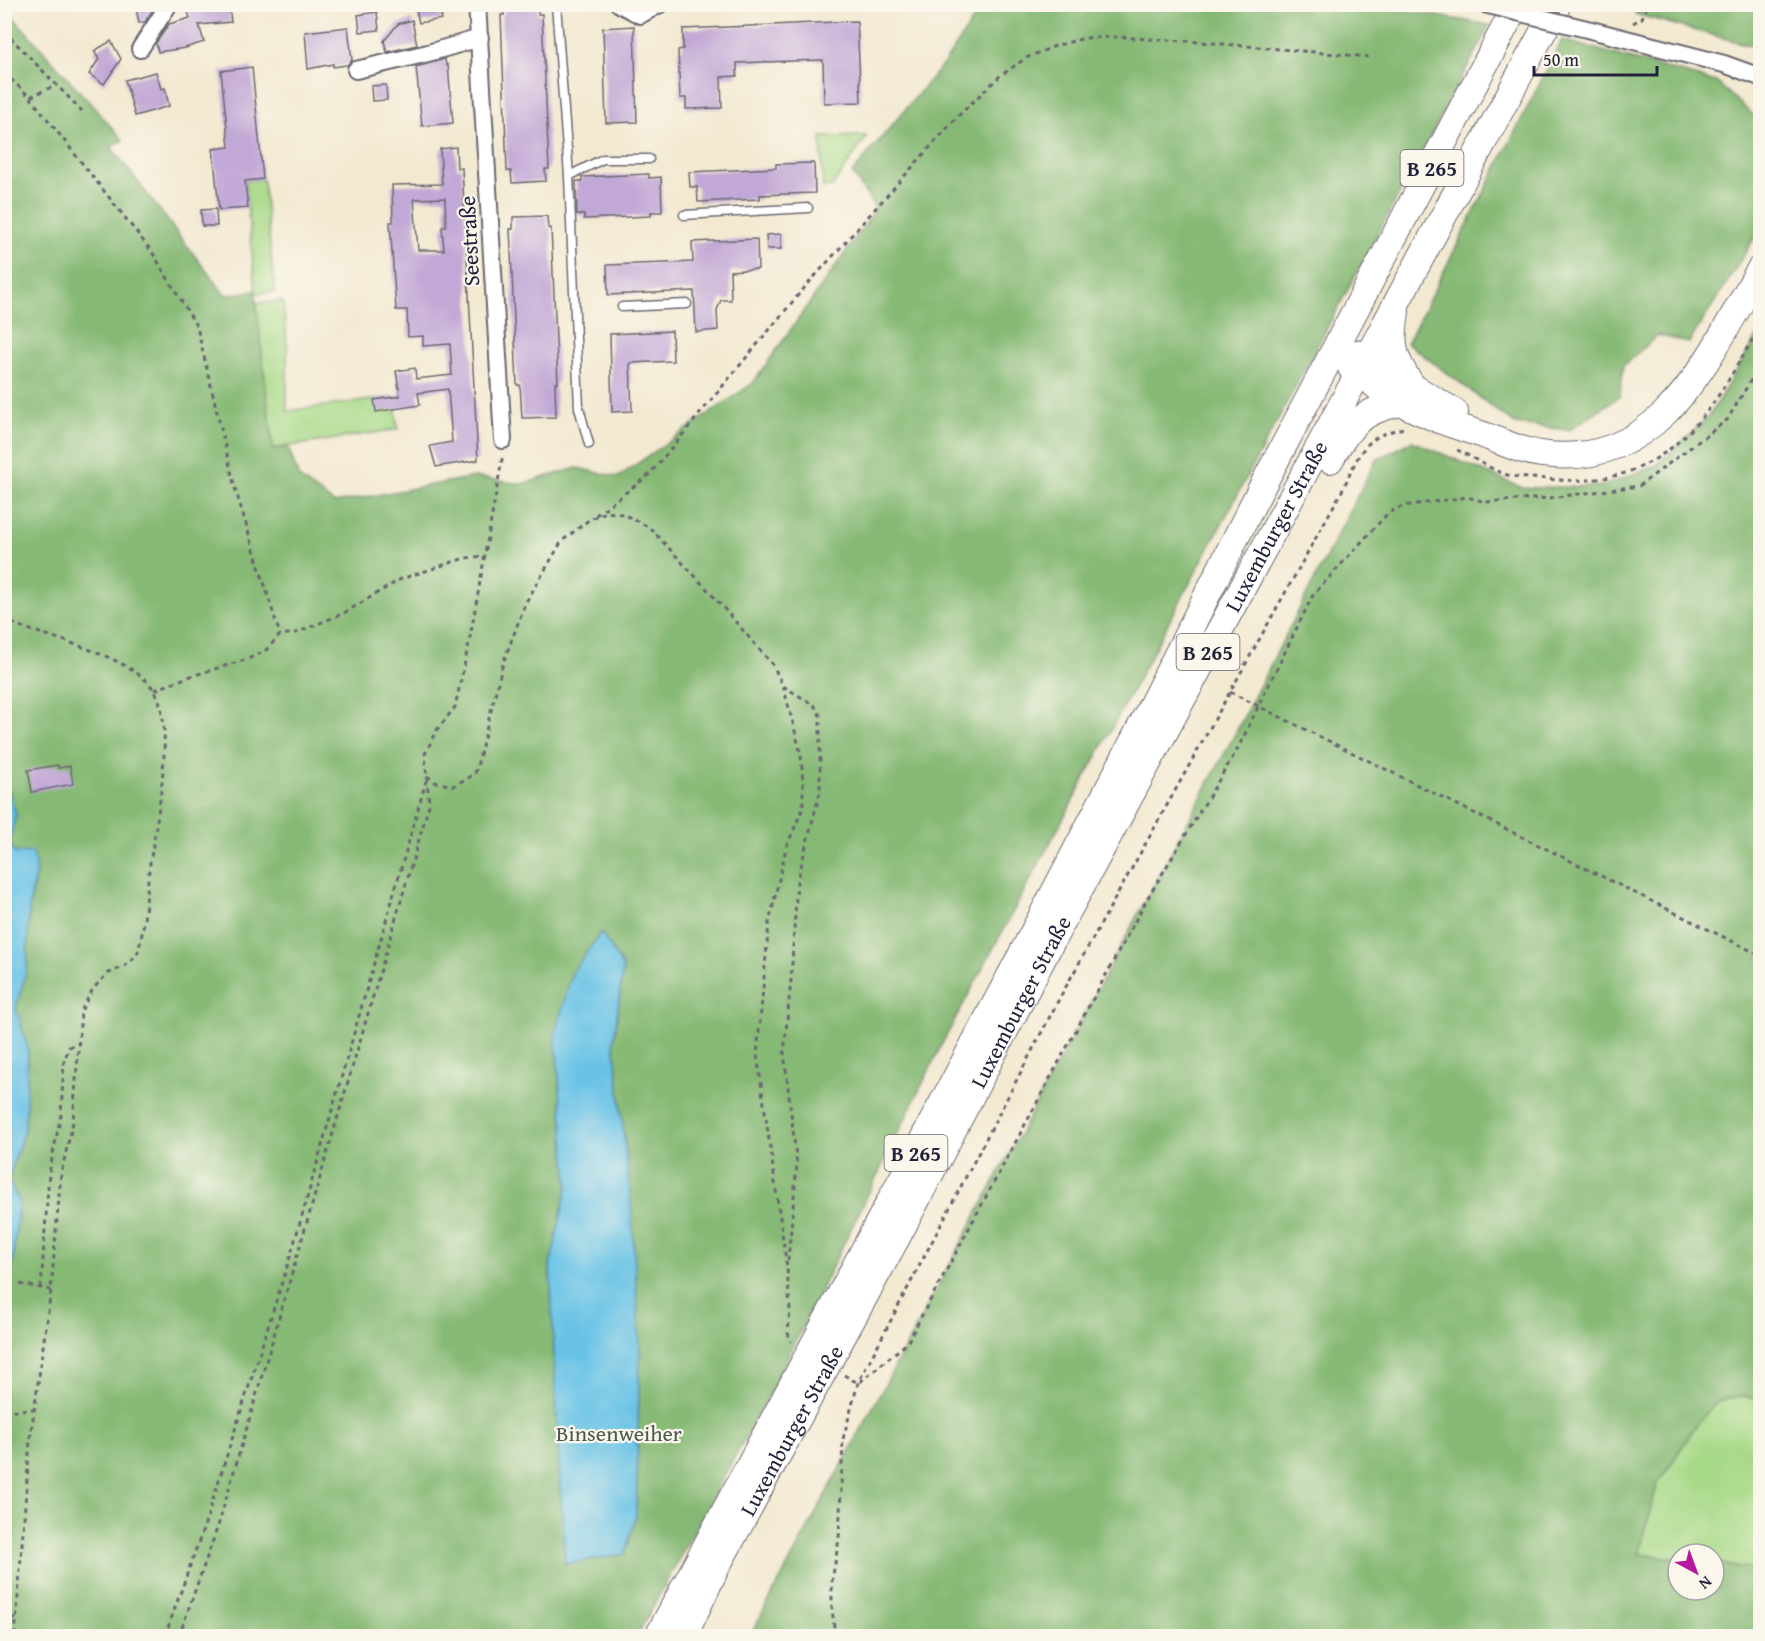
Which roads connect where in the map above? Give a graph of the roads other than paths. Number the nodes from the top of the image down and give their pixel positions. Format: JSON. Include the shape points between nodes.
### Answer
{"nodes":[{"id":1,"x":169,"y":4,"type":"edge"},
{"id":2,"x":477,"y":4,"type":"edge"},
{"id":3,"x":556,"y":4,"type":"edge"},
{"id":4,"x":619,"y":4,"type":"edge"},
{"id":5,"x":660,"y":4,"type":"edge"},
{"id":6,"x":1484,"y":4,"type":"edge"},
{"id":7,"x":1517,"y":4,"type":"edge"},
{"id":8,"x":1530,"y":4,"type":"edge"},
{"id":9,"x":1558,"y":4,"type":"edge"},
{"id":10,"x":480,"y":38,"type":"junction"},
{"id":11,"x":140,"y":49,"type":"dead end"},
{"id":12,"x":356,"y":70,"type":"dead end"},
{"id":13,"x":1761,"y":77,"type":"edge"},
{"id":14,"x":649,"y":159,"type":"dead end"},
{"id":15,"x":568,"y":176,"type":"junction"},
{"id":16,"x":808,"y":208,"type":"dead end"},
{"id":17,"x":684,"y":215,"type":"dead end"},
{"id":18,"x":1761,"y":269,"type":"edge"},
{"id":19,"x":1397,"y":302,"type":"junction"},
{"id":20,"x":687,"y":304,"type":"dead end"},
{"id":21,"x":622,"y":307,"type":"dead end"},
{"id":22,"x":1361,"y":367,"type":"junction"},
{"id":23,"x":1407,"y":395,"type":"junction"},
{"id":24,"x":503,"y":441,"type":"road end"},
{"id":25,"x":589,"y":444,"type":"dead end"},
{"id":26,"x":1255,"y":500,"type":"junction"},
{"id":27,"x":1054,"y":937,"type":"junction"},
{"id":28,"x":658,"y":1636,"type":"edge"},
{"id":29,"x":684,"y":1636,"type":"edge"}],
"edges":[{"from":1,"to":11,"type":"street"},
{"from":2,"to":10,"type":"street","name":"Seestraße"},
{"from":3,"to":15,"type":"lane"},
{"from":4,"to":5,"type":"street","via":[[640,15]]},
{"from":6,"to":13,"type":"street","bridge":true,"via":[[1724,64]]},
{"from":7,"to":26,"type":"main road","number":"B 265"},
{"from":8,"to":22,"type":"main road","via":[[1501,74],[1359,339],[1356,351]]},
{"from":9,"to":19,"type":"main road","number":"B 265"},
{"from":10,"to":12,"type":"street"},
{"from":10,"to":24,"type":"street","name":"Seestraße"},
{"from":14,"to":15,"type":"lane","via":[[603,159]]},
{"from":15,"to":25,"type":"lane","via":[[579,408]]},
{"from":16,"to":17,"type":"lane"},
{"from":18,"to":23,"type":"main road","number":"B 265","via":[[1695,378],[1668,412],[1639,435],[1603,452],[1565,456],[1524,451],[1489,437],[1467,420]]},
{"from":19,"to":22,"type":"main road","number":"B 265"},
{"from":19,"to":23,"type":"main road","number":"B 265","via":[[1392,346]]},
{"from":20,"to":21,"type":"lane"},
{"from":22,"to":23,"type":"main road","via":[[1383,369]]},
{"from":22,"to":26,"type":"main road","via":[[1337,376],[1289,460]]},
{"from":22,"to":27,"type":"main road","name":"Luxemburger Straße","number":"B 265"},
{"from":23,"to":27,"type":"main road","via":[[1364,415],[1349,428],[1112,865],[1093,894]]},
{"from":26,"to":28,"type":"main road","name":"Luxemburger Straße","number":"B 265","via":[[1021,955]]},
{"from":27,"to":29,"type":"main road","name":"Luxemburger Straße","number":"B 265","via":[[900,1232],[716,1568]]}]}
